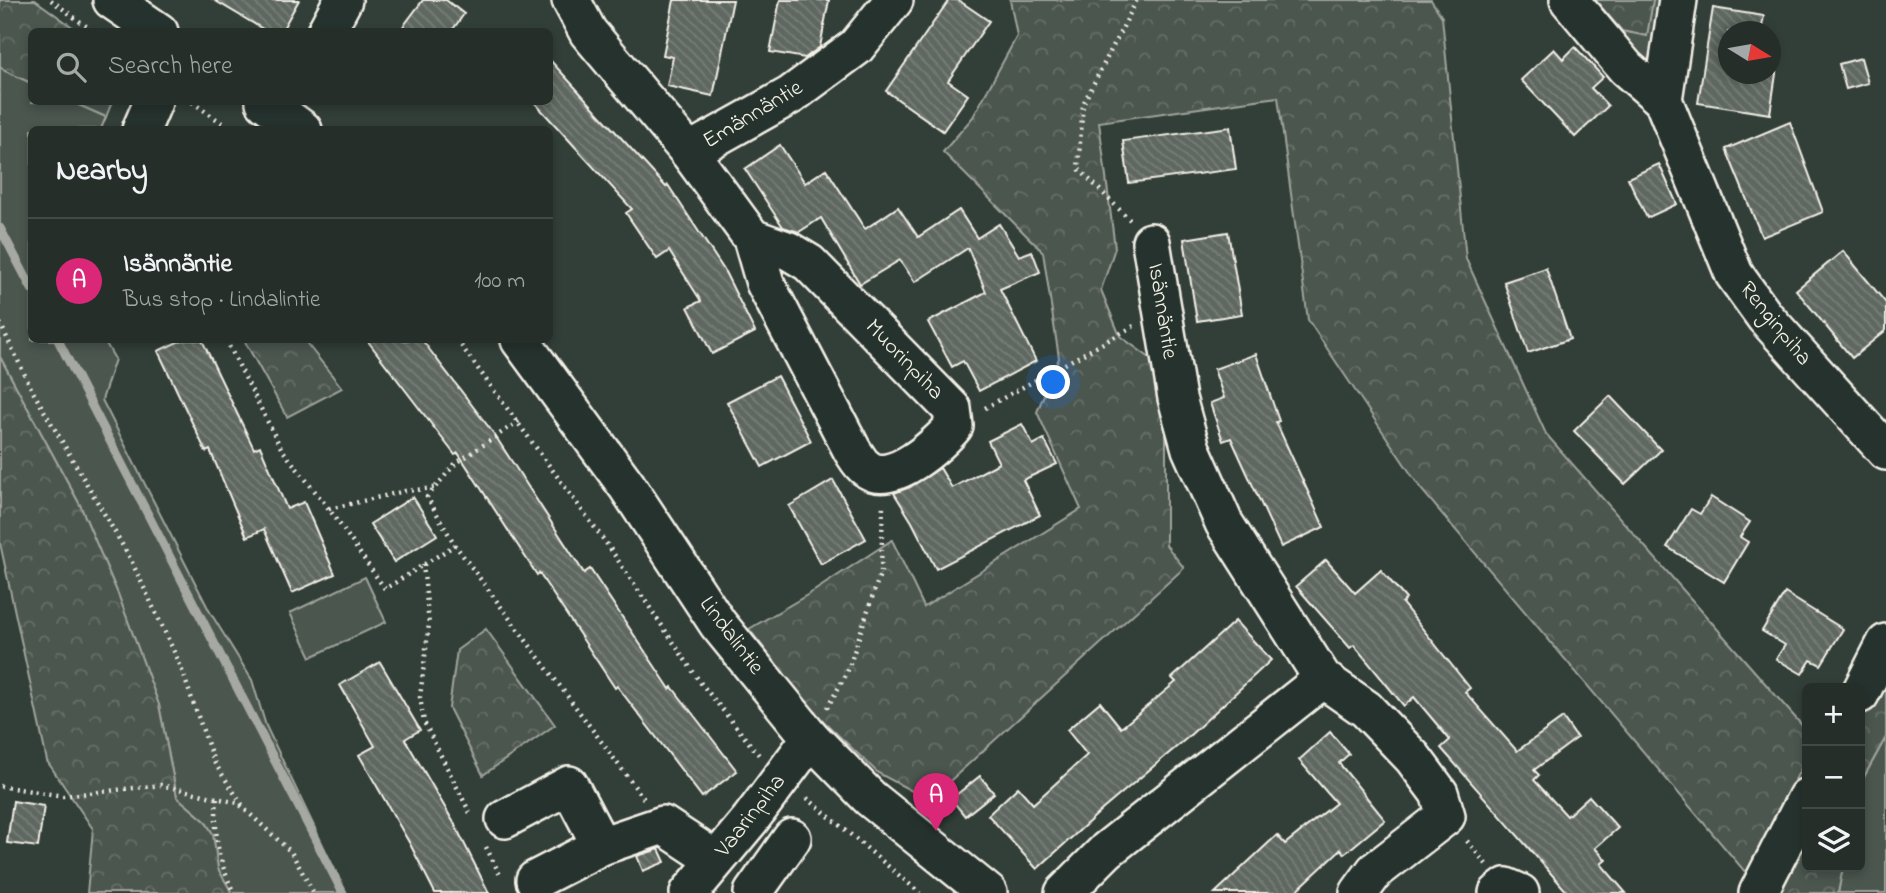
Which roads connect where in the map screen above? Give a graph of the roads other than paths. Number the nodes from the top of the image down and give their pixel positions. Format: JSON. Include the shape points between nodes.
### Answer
{"nodes":[{"id":1,"x":112,"y":0,"type":"edge"},
{"id":2,"x":342,"y":0,"type":"edge"},
{"id":3,"x":571,"y":0,"type":"edge"},
{"id":4,"x":894,"y":0,"type":"edge"},
{"id":5,"x":1569,"y":0,"type":"edge"},
{"id":6,"x":1678,"y":0,"type":"edge"},
{"id":7,"x":153,"y":28,"type":"edge"},
{"id":8,"x":328,"y":28,"type":"edge"},
{"id":9,"x":1663,"y":100,"type":"junction"},
{"id":10,"x":152,"y":105,"type":"edge"},
{"id":11,"x":143,"y":126,"type":"edge"},
{"id":12,"x":690,"y":152,"type":"junction"},
{"id":13,"x":752,"y":238,"type":"junction"},
{"id":14,"x":1151,"y":242,"type":"road end"},
{"id":15,"x":522,"y":343,"type":"edge"},
{"id":16,"x":1886,"y":451,"type":"edge"},
{"id":17,"x":1886,"y":643,"type":"edge"},
{"id":18,"x":1323,"y":679,"type":"junction"},
{"id":19,"x":1865,"y":684,"type":"edge"},
{"id":20,"x":811,"y":737,"type":"junction"},
{"id":21,"x":1802,"y":807,"type":"edge"},
{"id":22,"x":487,"y":828,"type":"road end"},
{"id":23,"x":792,"y":838,"type":"dead end"},
{"id":24,"x":601,"y":846,"type":"junction"},
{"id":25,"x":716,"y":860,"type":"junction"},
{"id":26,"x":536,"y":880,"type":"road end"},
{"id":27,"x":689,"y":893,"type":"edge"},
{"id":28,"x":753,"y":893,"type":"edge"},
{"id":29,"x":988,"y":893,"type":"edge"},
{"id":30,"x":1065,"y":893,"type":"edge"},
{"id":31,"x":1359,"y":893,"type":"edge"},
{"id":32,"x":1758,"y":893,"type":"edge"}],
"edges":[{"from":1,"to":7,"type":"street"},
{"from":2,"to":8,"type":"street"},
{"from":3,"to":12,"type":"street","name":"Emännäntie","via":[[588,32]]},
{"from":4,"to":12,"type":"street","name":"Emännäntie","via":[[856,47],[792,95]]},
{"from":5,"to":9,"type":"street","name":"Renginpiha","via":[[1626,68]]},
{"from":6,"to":9,"type":"street"},
{"from":9,"to":16,"type":"street","name":"Renginpiha","via":[[1734,274],[1765,317]]},
{"from":10,"to":11,"type":"street"},
{"from":12,"to":13,"type":"street"},
{"from":13,"to":13,"type":"street","name":"Muorinpiha","via":[[765,283],[852,450],[867,470],[884,474],[919,459],[945,437],[954,426],[952,409],[809,263]]},
{"from":14,"to":18,"type":"street","name":"Isännäntie","via":[[1177,398],[1191,449],[1224,523]]},
{"from":15,"to":20,"type":"street","name":"Lindalintie","via":[[627,486],[718,624]]},
{"from":17,"to":19,"type":"street"},
{"from":18,"to":30,"type":"street","via":[[1107,850]]},
{"from":18,"to":31,"type":"street","via":[[1366,709],[1412,758],[1439,793],[1446,816],[1375,871]]},
{"from":20,"to":25,"type":"street","name":"Vaarinpiha"},
{"from":20,"to":29,"type":"street","name":"Lindalintie","via":[[870,797]]},
{"from":21,"to":32,"type":"street"},
{"from":22,"to":24,"type":"street","via":[[569,785]]},
{"from":23,"to":28,"type":"street"},
{"from":24,"to":25,"type":"street","via":[[663,825]]},
{"from":24,"to":26,"type":"street"},
{"from":25,"to":27,"type":"street","name":"Vaarinpiha"}]}
